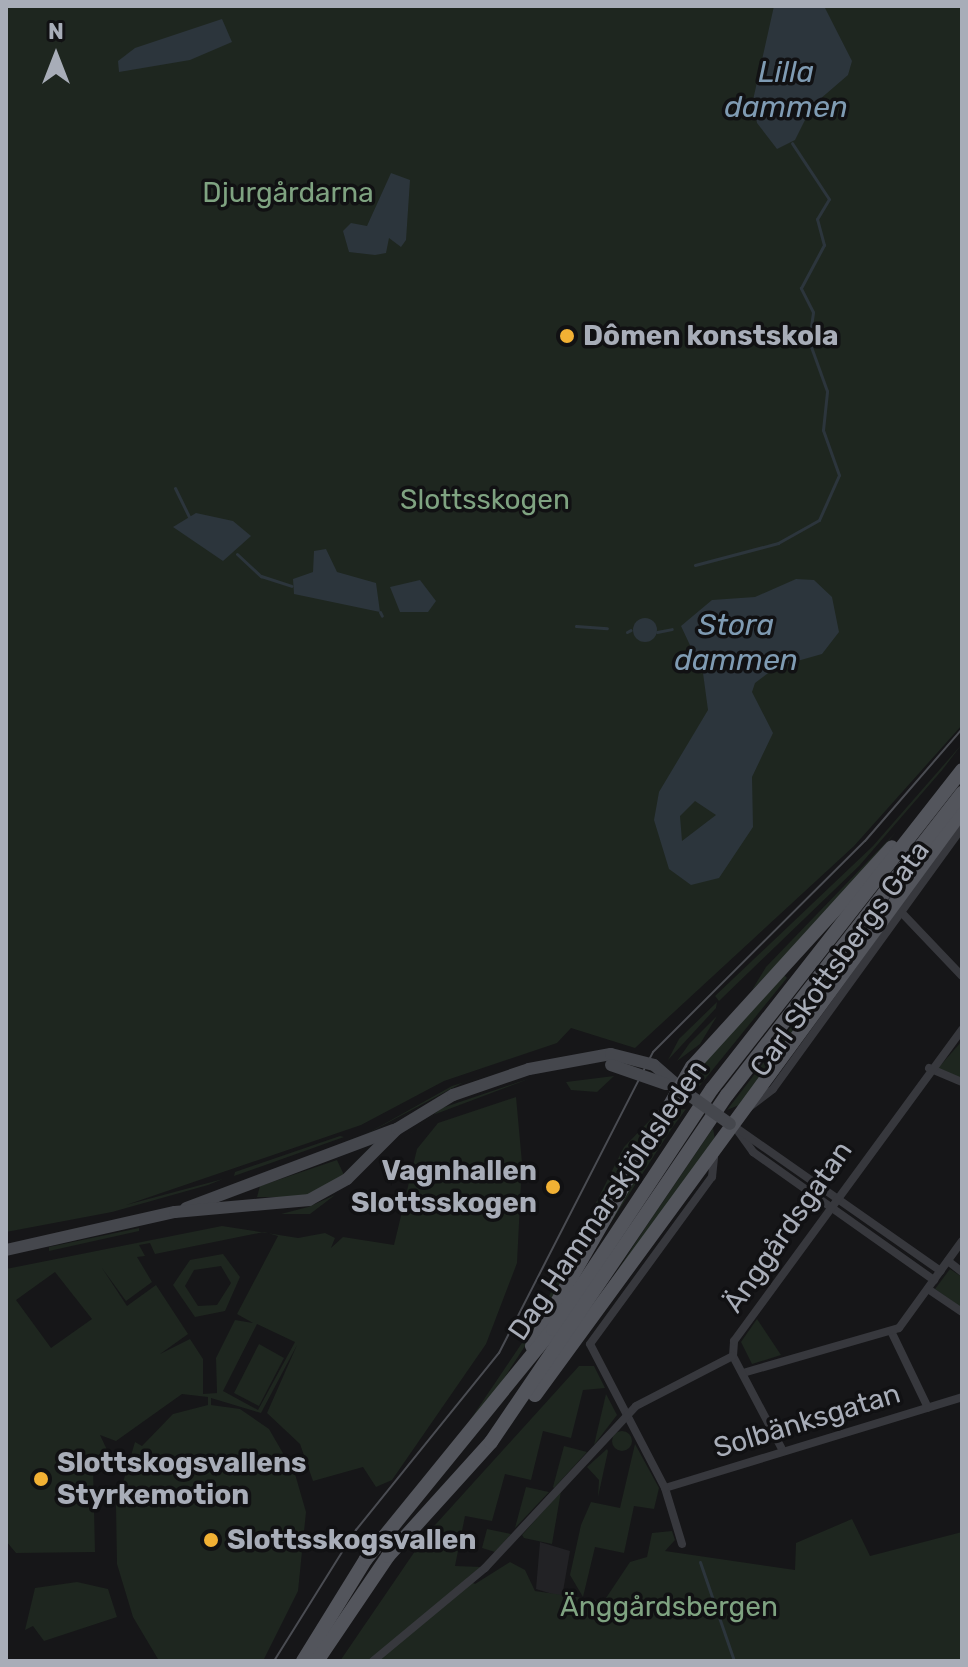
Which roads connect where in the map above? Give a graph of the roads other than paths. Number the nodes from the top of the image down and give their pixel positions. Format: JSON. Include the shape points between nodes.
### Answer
{"nodes":[{"id":1,"x":962,"y":770,"type":"edge"},
{"id":2,"x":962,"y":793,"type":"edge"},
{"id":3,"x":937,"y":803,"type":"junction"},
{"id":4,"x":962,"y":811,"type":"edge"},
{"id":5,"x":962,"y":828,"type":"edge"},
{"id":6,"x":902,"y":913,"type":"junction"},
{"id":7,"x":962,"y":976,"type":"edge"},
{"id":8,"x":962,"y":1030,"type":"edge"},
{"id":9,"x":611,"y":1059,"type":"junction"},
{"id":10,"x":929,"y":1068,"type":"junction"},
{"id":11,"x":674,"y":1081,"type":"junction"},
{"id":12,"x":962,"y":1082,"type":"edge"},
{"id":13,"x":748,"y":1108,"type":"junction"},
{"id":14,"x":733,"y":1125,"type":"junction"},
{"id":15,"x":397,"y":1129,"type":"junction"},
{"id":16,"x":714,"y":1157,"type":"junction"},
{"id":17,"x":794,"y":1163,"type":"junction"},
{"id":18,"x":785,"y":1175,"type":"junction"},
{"id":19,"x":838,"y":1195,"type":"junction"},
{"id":20,"x":830,"y":1206,"type":"junction"},
{"id":21,"x":175,"y":1212,"type":"junction"},
{"id":22,"x":888,"y":1233,"type":"junction"},
{"id":23,"x":962,"y":1241,"type":"edge"},
{"id":24,"x":882,"y":1242,"type":"junction"},
{"id":25,"x":6,"y":1250,"type":"edge"},
{"id":26,"x":948,"y":1261,"type":"junction"},
{"id":27,"x":941,"y":1271,"type":"junction"},
{"id":28,"x":962,"y":1272,"type":"edge"},
{"id":29,"x":934,"y":1280,"type":"junction"},
{"id":30,"x":928,"y":1289,"type":"junction"},
{"id":31,"x":962,"y":1312,"type":"edge"},
{"id":32,"x":891,"y":1331,"type":"junction"},
{"id":33,"x":733,"y":1356,"type":"junction"},
{"id":34,"x":743,"y":1373,"type":"junction"},
{"id":35,"x":962,"y":1397,"type":"edge"},
{"id":36,"x":501,"y":1398,"type":"junction"},
{"id":37,"x":928,"y":1408,"type":"junction"},
{"id":38,"x":627,"y":1415,"type":"junction"},
{"id":39,"x":491,"y":1442,"type":"junction"},
{"id":40,"x":783,"y":1451,"type":"junction"},
{"id":41,"x":665,"y":1488,"type":"junction"},
{"id":42,"x":682,"y":1544,"type":"dead end"},
{"id":43,"x":303,"y":1661,"type":"edge"},
{"id":44,"x":317,"y":1661,"type":"edge"},
{"id":45,"x":373,"y":1661,"type":"edge"}],
"edges":[{"from":1,"to":3,"type":"main road","name":"Dag Hammarskjöldsleden"},
{"from":2,"to":39,"type":"main road","name":"Dag Hammarskjöldsleden","via":[[727,1095]]},
{"from":3,"to":11,"type":"main road"},
{"from":3,"to":36,"type":"main road","name":"Dag Hammarskjöldsleden","via":[[712,1089]]},
{"from":4,"to":13,"type":"main road"},
{"from":5,"to":6,"type":"street","name":"Carl Skottsbergs Gata"},
{"from":6,"to":7,"type":"street"},
{"from":6,"to":13,"type":"street","name":"Carl Skottsbergs Gata","via":[[773,1089]]},
{"from":8,"to":10,"type":"street","name":"Änggårdsgatan"},
{"from":9,"to":11,"type":"main road","bridge":true},
{"from":9,"to":11,"type":"main road","bridge":true,"via":[[654,1065]]},
{"from":9,"to":15,"type":"main road","via":[[504,1076]]},
{"from":10,"to":12,"type":"street"},
{"from":10,"to":19,"type":"street","name":"Änggårdsgatan"},
{"from":11,"to":14,"type":"main road","bridge":true},
{"from":11,"to":36,"type":"main road"},
{"from":13,"to":14,"type":"main road"},
{"from":14,"to":16,"type":"main road"},
{"from":14,"to":17,"type":"street"},
{"from":14,"to":18,"type":"street"},
{"from":15,"to":21,"type":"main road"},
{"from":15,"to":21,"type":"main road","via":[[347,1179],[309,1200]]},
{"from":16,"to":38,"type":"street","via":[[712,1177],[590,1344]]},
{"from":16,"to":39,"type":"main road","via":[[558,1368]]},
{"from":17,"to":18,"type":"street"},
{"from":17,"to":19,"type":"street"},
{"from":18,"to":20,"type":"street"},
{"from":19,"to":20,"type":"street","name":"Änggårdsgatan"},
{"from":19,"to":22,"type":"street"},
{"from":20,"to":24,"type":"street"},
{"from":20,"to":33,"type":"street","name":"Änggårdsgatan","via":[[734,1341]]},
{"from":21,"to":25,"type":"main road"},
{"from":22,"to":24,"type":"street"},
{"from":22,"to":27,"type":"street"},
{"from":23,"to":26,"type":"street"},
{"from":24,"to":29,"type":"street"},
{"from":26,"to":27,"type":"street"},
{"from":26,"to":28,"type":"street"},
{"from":27,"to":29,"type":"street"},
{"from":29,"to":30,"type":"street"},
{"from":30,"to":31,"type":"street"},
{"from":30,"to":32,"type":"street"},
{"from":32,"to":34,"type":"street"},
{"from":32,"to":37,"type":"street"},
{"from":33,"to":34,"type":"street"},
{"from":33,"to":38,"type":"street","name":"Änggårdsgatan"},
{"from":34,"to":40,"type":"street"},
{"from":35,"to":37,"type":"street","name":"Solbänksgatan"},
{"from":36,"to":43,"type":"main road","name":"Dag Hammarskjöldsleden","via":[[366,1559]]},
{"from":37,"to":40,"type":"street","name":"Solbänksgatan"},
{"from":38,"to":41,"type":"street"},
{"from":38,"to":45,"type":"street","name":"Änggårdsgatan","via":[[485,1568]]},
{"from":39,"to":44,"type":"main road","name":"Dag Hammarskjöldsleden","via":[[388,1556]]},
{"from":40,"to":41,"type":"street","name":"Solbänksgatan"},
{"from":41,"to":42,"type":"street"}]}
